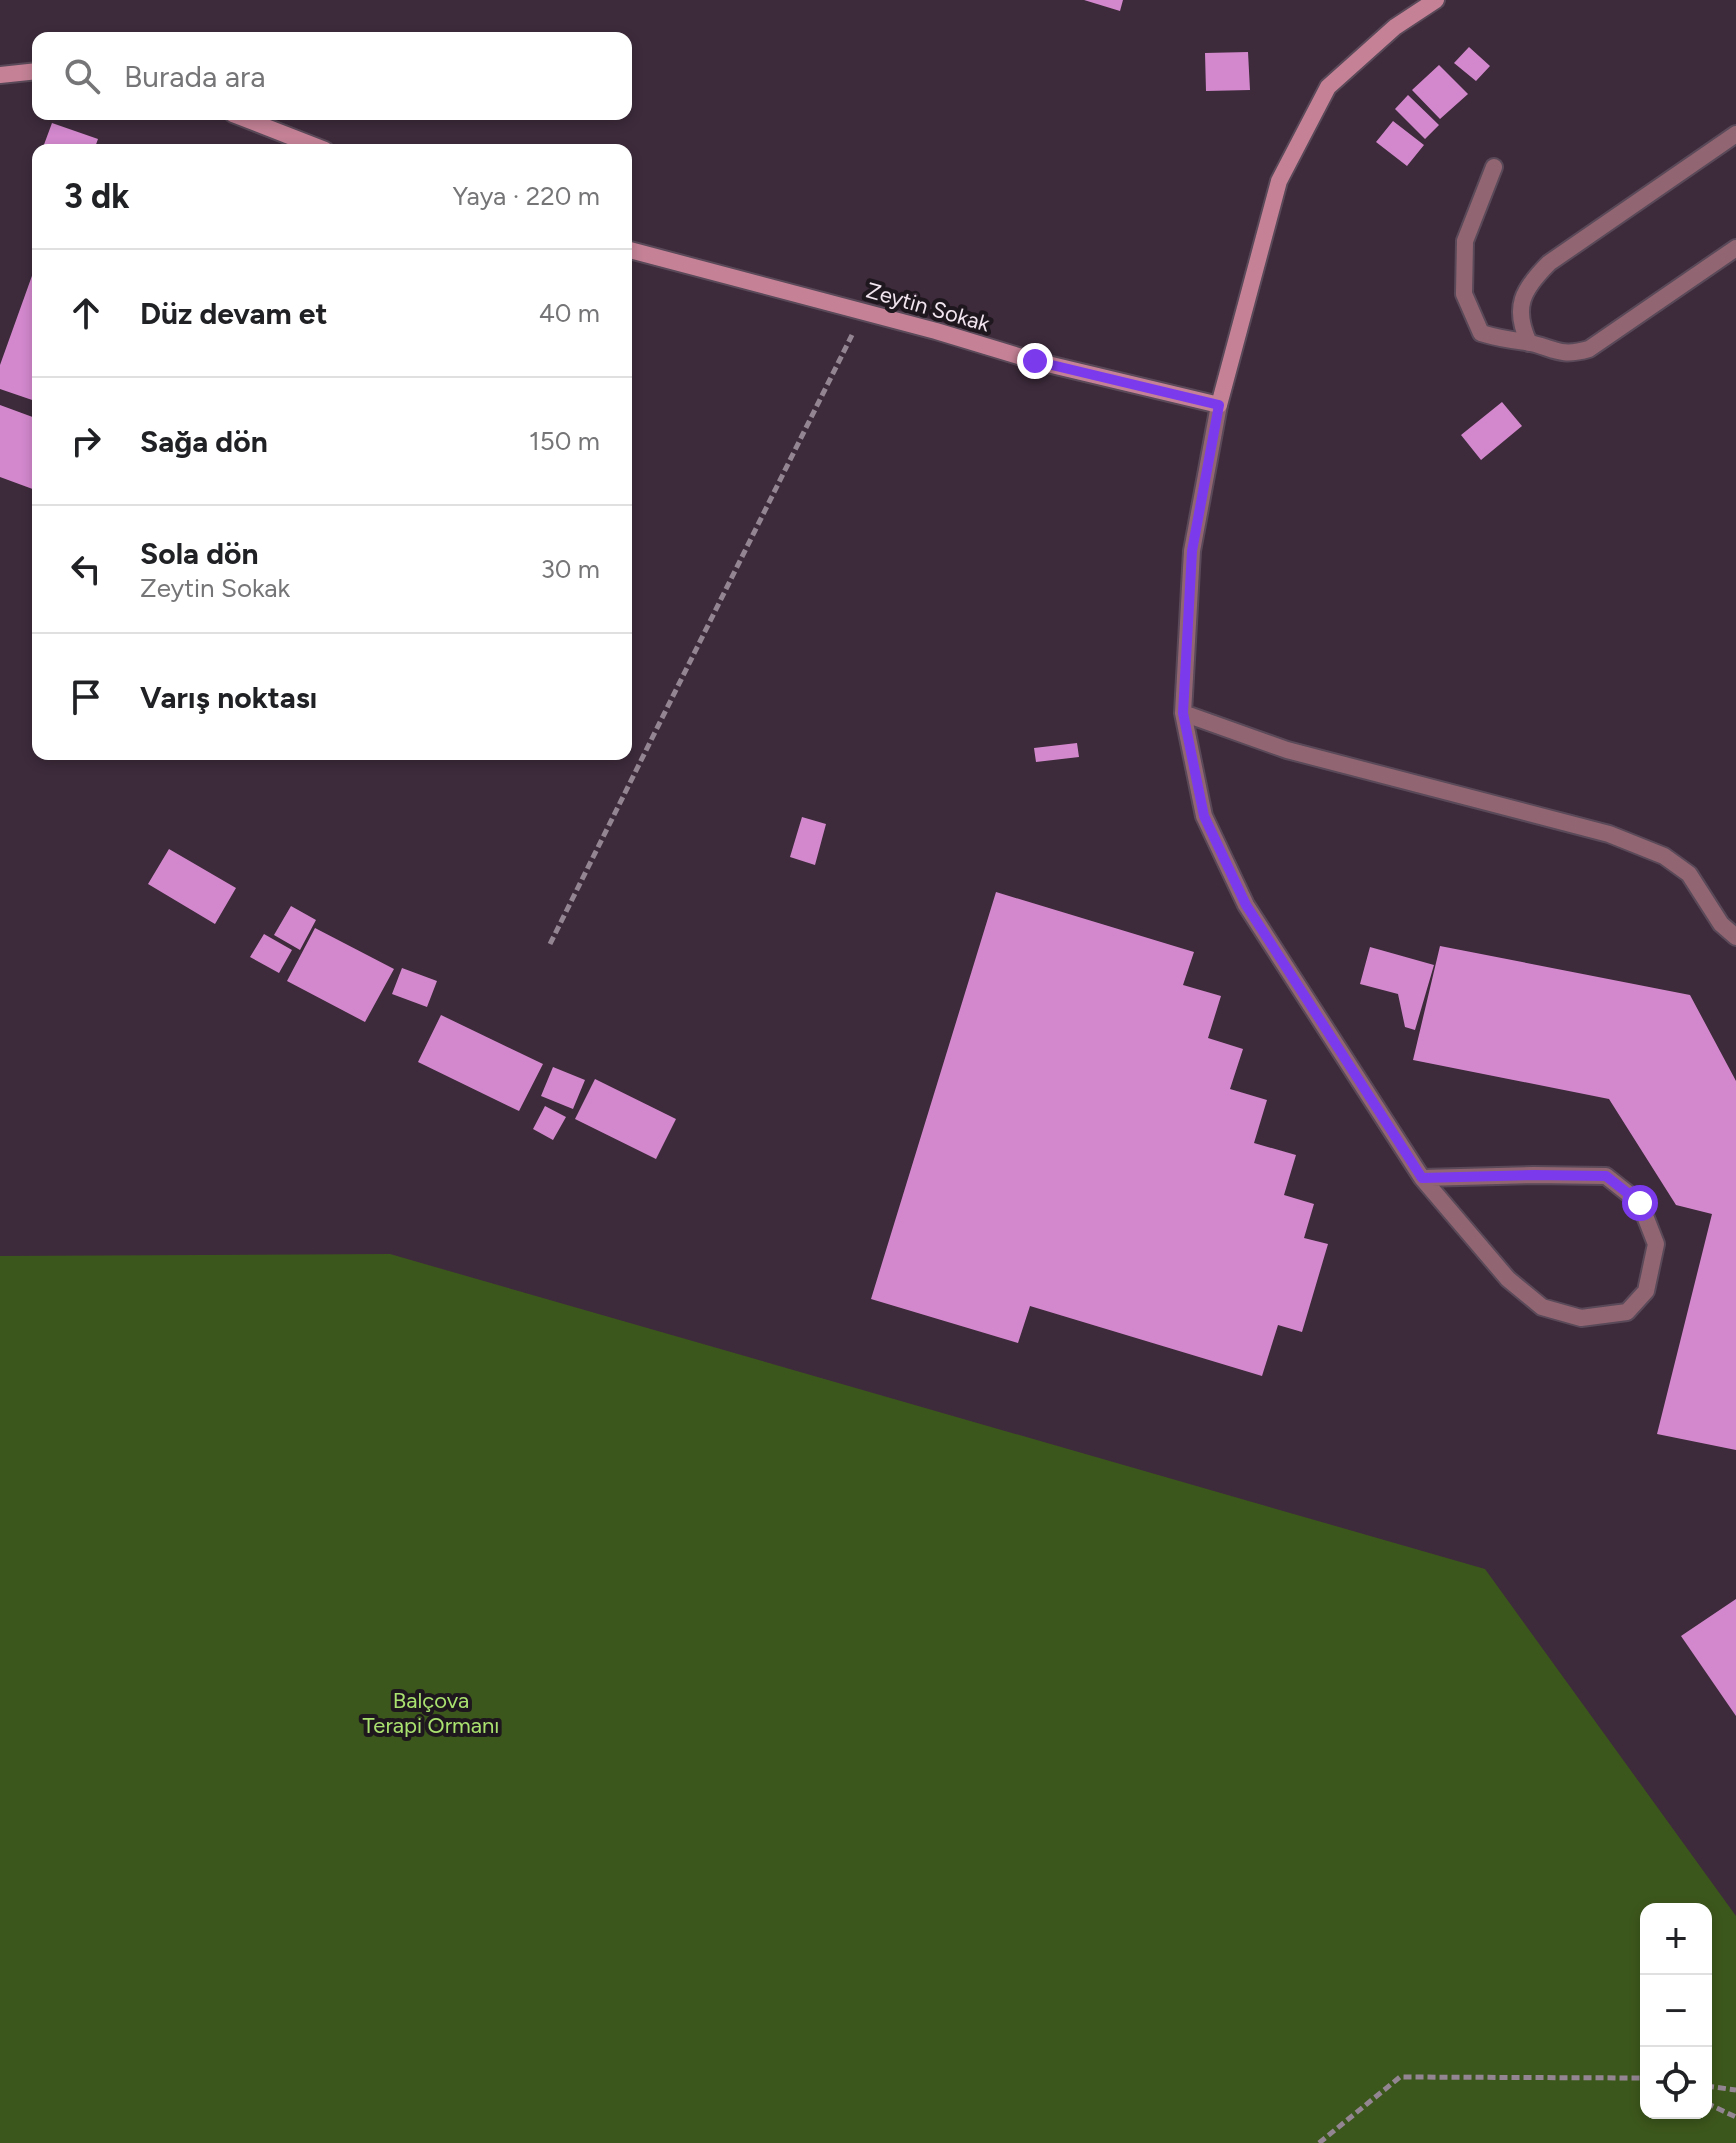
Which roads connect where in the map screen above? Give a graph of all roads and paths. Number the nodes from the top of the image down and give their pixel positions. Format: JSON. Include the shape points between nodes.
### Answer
{"nodes":[{"id":1,"x":1436,"y":0,"type":"edge"},
{"id":2,"x":32,"y":72,"type":"edge"},
{"id":3,"x":0,"y":75,"type":"edge"},
{"id":4,"x":248,"y":120,"type":"edge"},
{"id":5,"x":1736,"y":134,"type":"edge"},
{"id":6,"x":310,"y":144,"type":"edge"},
{"id":7,"x":1494,"y":167,"type":"dead end"},
{"id":8,"x":1736,"y":248,"type":"edge"},
{"id":9,"x":632,"y":251,"type":"edge"},
{"id":10,"x":864,"y":312,"type":"junction"},
{"id":11,"x":1529,"y":343,"type":"junction"},
{"id":12,"x":1219,"y":405,"type":"junction"},
{"id":13,"x":1183,"y":713,"type":"junction"},
{"id":14,"x":1736,"y":937,"type":"edge"},
{"id":15,"x":550,"y":944,"type":"dead end"},
{"id":16,"x":1422,"y":1178,"type":"junction"},
{"id":17,"x":1640,"y":2078,"type":"edge"},
{"id":18,"x":1712,"y":2087,"type":"edge"},
{"id":19,"x":1736,"y":2090,"type":"edge"},
{"id":20,"x":1712,"y":2106,"type":"edge"},
{"id":21,"x":1736,"y":2117,"type":"edge"},
{"id":22,"x":1319,"y":2143,"type":"edge"}],
"edges":[{"from":1,"to":12,"type":"street","via":[[1395,27],[1328,87],[1279,181]]},
{"from":2,"to":3,"type":"street"},
{"from":4,"to":6,"type":"street"},
{"from":5,"to":11,"type":"lane","via":[[1565,250],[1535,277],[1520,313]]},
{"from":7,"to":11,"type":"lane","via":[[1465,241],[1464,294],[1481,333]]},
{"from":8,"to":11,"type":"lane","via":[[1589,349],[1562,353]]},
{"from":9,"to":10,"type":"street","name":"Zeytin Sokak"},
{"from":10,"to":12,"type":"street","name":"Zeytin Sokak","via":[[1035,361]]},
{"from":10,"to":15,"type":"path"},
{"from":12,"to":13,"type":"lane","via":[[1192,551]]},
{"from":13,"to":14,"type":"lane","via":[[1287,750],[1609,834],[1664,856],[1689,874],[1721,924]]},
{"from":13,"to":16,"type":"lane","via":[[1204,816],[1246,905]]},
{"from":16,"to":16,"type":"lane","via":[[1508,1279],[1542,1307],[1581,1318],[1627,1312],[1646,1291],[1656,1244],[1640,1203],[1606,1176]]},
{"from":17,"to":22,"type":"path","via":[[1400,2077]]},
{"from":18,"to":19,"type":"path"},
{"from":20,"to":21,"type":"path"}]}
